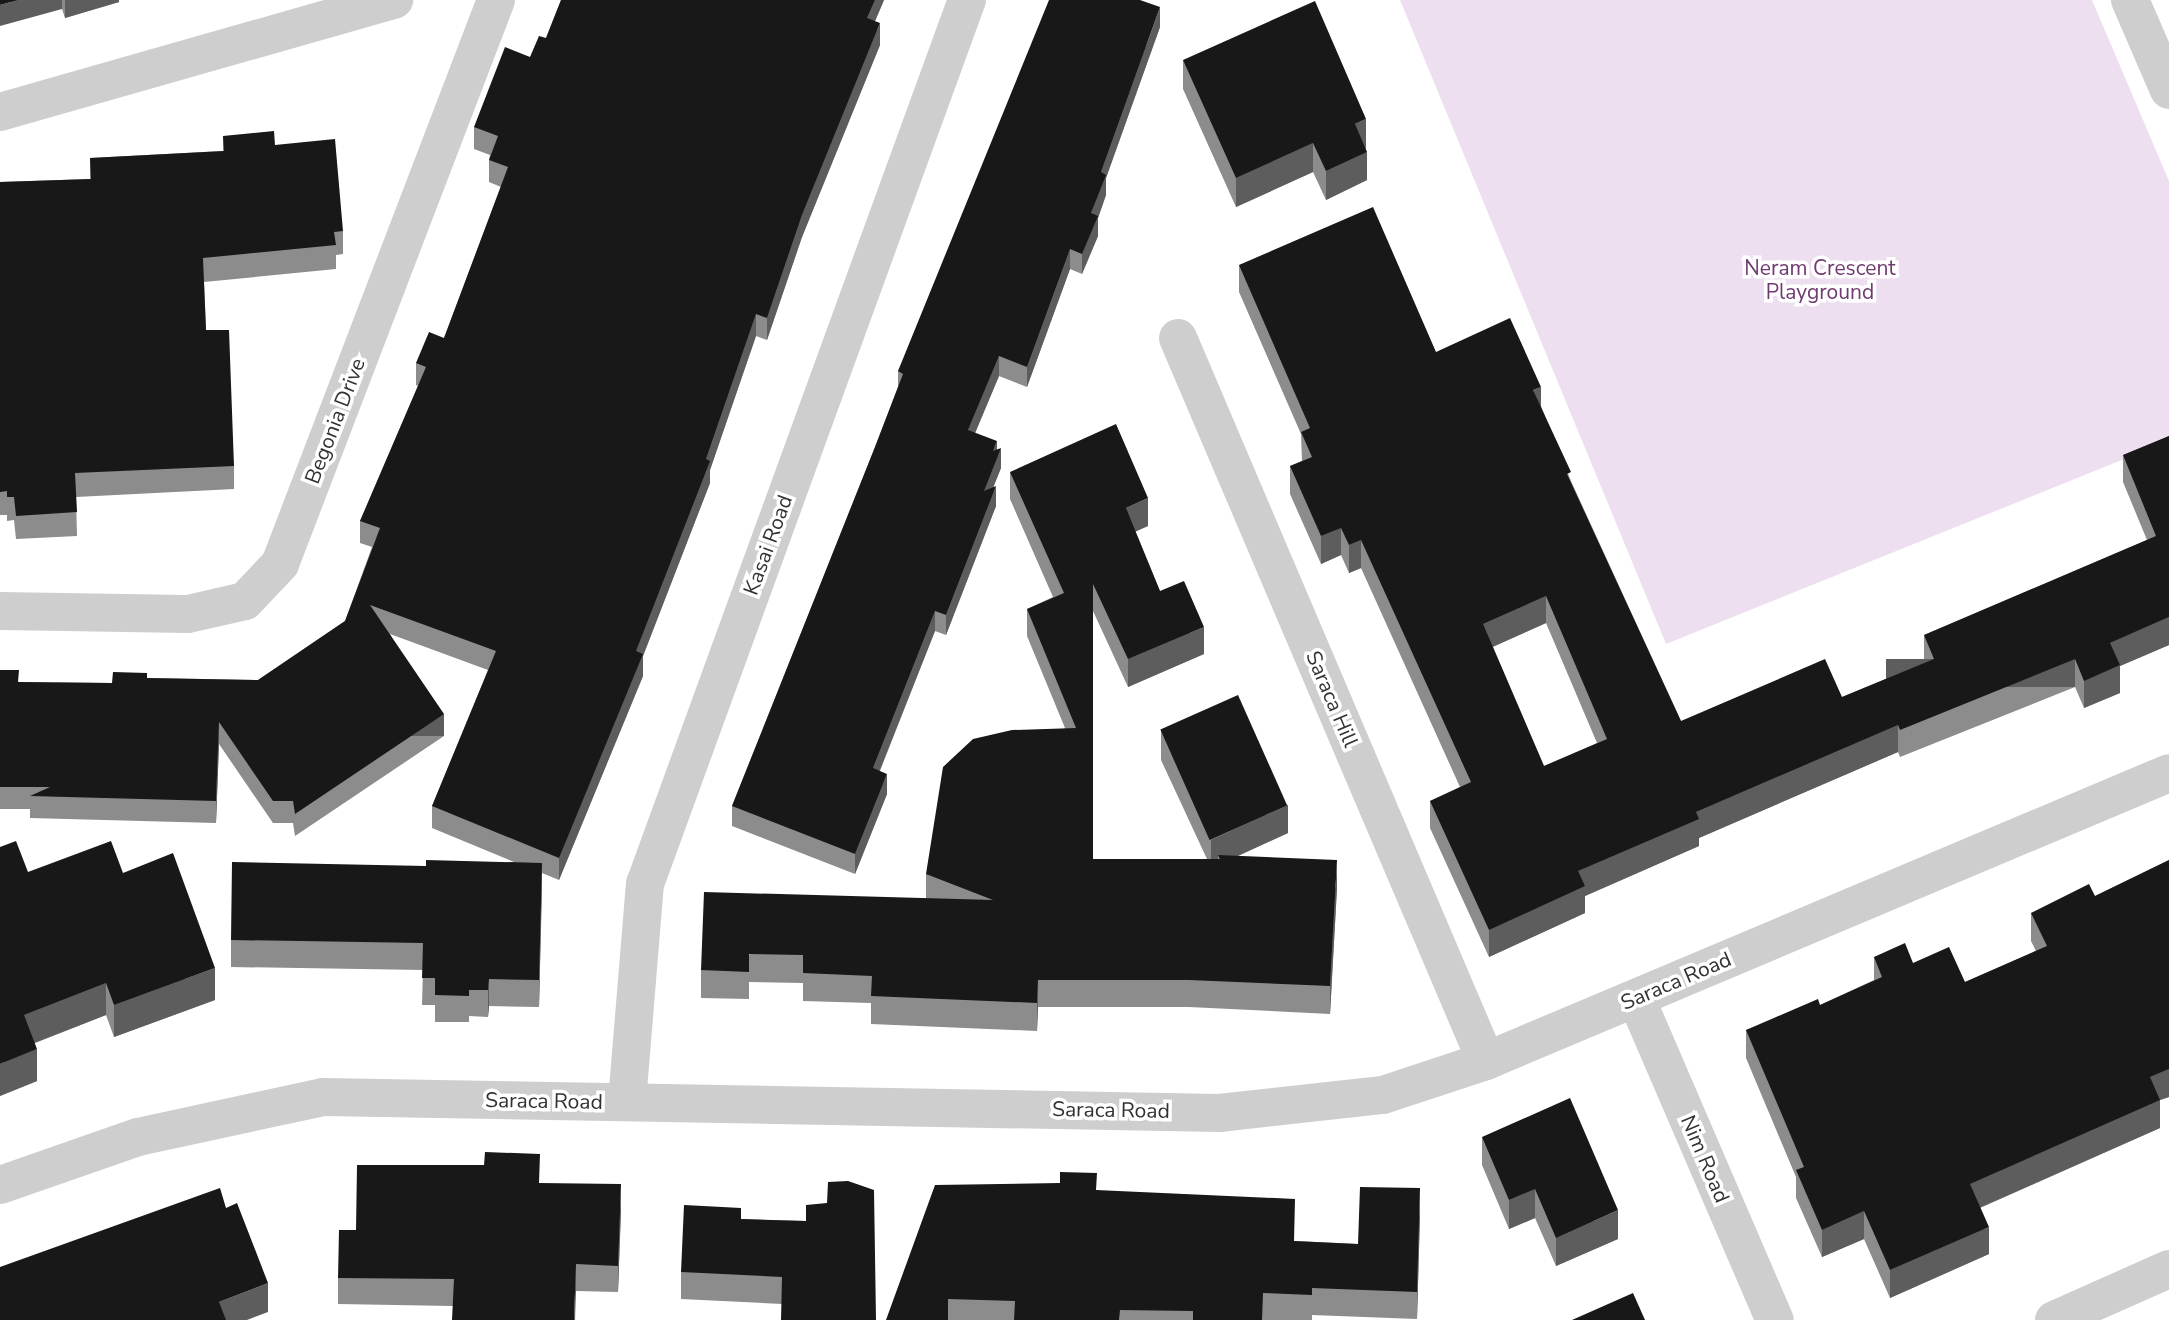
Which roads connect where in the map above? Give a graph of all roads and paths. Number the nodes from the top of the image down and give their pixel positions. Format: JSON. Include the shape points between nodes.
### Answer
{"nodes":[{"id":1,"x":394,"y":0,"type":"edge"},
{"id":2,"x":496,"y":0,"type":"edge"},
{"id":3,"x":967,"y":0,"type":"edge"},
{"id":4,"x":2130,"y":0,"type":"edge"},
{"id":5,"x":2169,"y":90,"type":"edge"},
{"id":6,"x":0,"y":112,"type":"edge"},
{"id":7,"x":1178,"y":338,"type":"dead end"},
{"id":8,"x":0,"y":611,"type":"edge"},
{"id":9,"x":2169,"y":773,"type":"edge"},
{"id":10,"x":1636,"y":998,"type":"junction"},
{"id":11,"x":1486,"y":1061,"type":"junction"},
{"id":12,"x":627,"y":1102,"type":"junction"},
{"id":13,"x":0,"y":1185,"type":"edge"},
{"id":14,"x":2169,"y":1269,"type":"edge"},
{"id":15,"x":1775,"y":1320,"type":"edge"},
{"id":16,"x":2054,"y":1320,"type":"edge"}],
"edges":[{"from":1,"to":6,"type":"street"},
{"from":2,"to":8,"type":"street","name":"Begonia Drive","via":[[280,564],[245,601],[188,614]]},
{"from":3,"to":12,"type":"street","name":"Kasai Road","via":[[645,884]]},
{"from":4,"to":5,"type":"street"},
{"from":7,"to":11,"type":"street","name":"Saraca Hill"},
{"from":9,"to":10,"type":"street","name":"Saraca Road"},
{"from":10,"to":11,"type":"street","name":"Saraca Road"},
{"from":10,"to":15,"type":"street","name":"Nim Road"},
{"from":11,"to":12,"type":"street","name":"Saraca Road","via":[[1383,1095],[1219,1113]]},
{"from":12,"to":13,"type":"street","name":"Saraca Road","via":[[323,1097],[138,1137]]},
{"from":14,"to":16,"type":"street"}]}
